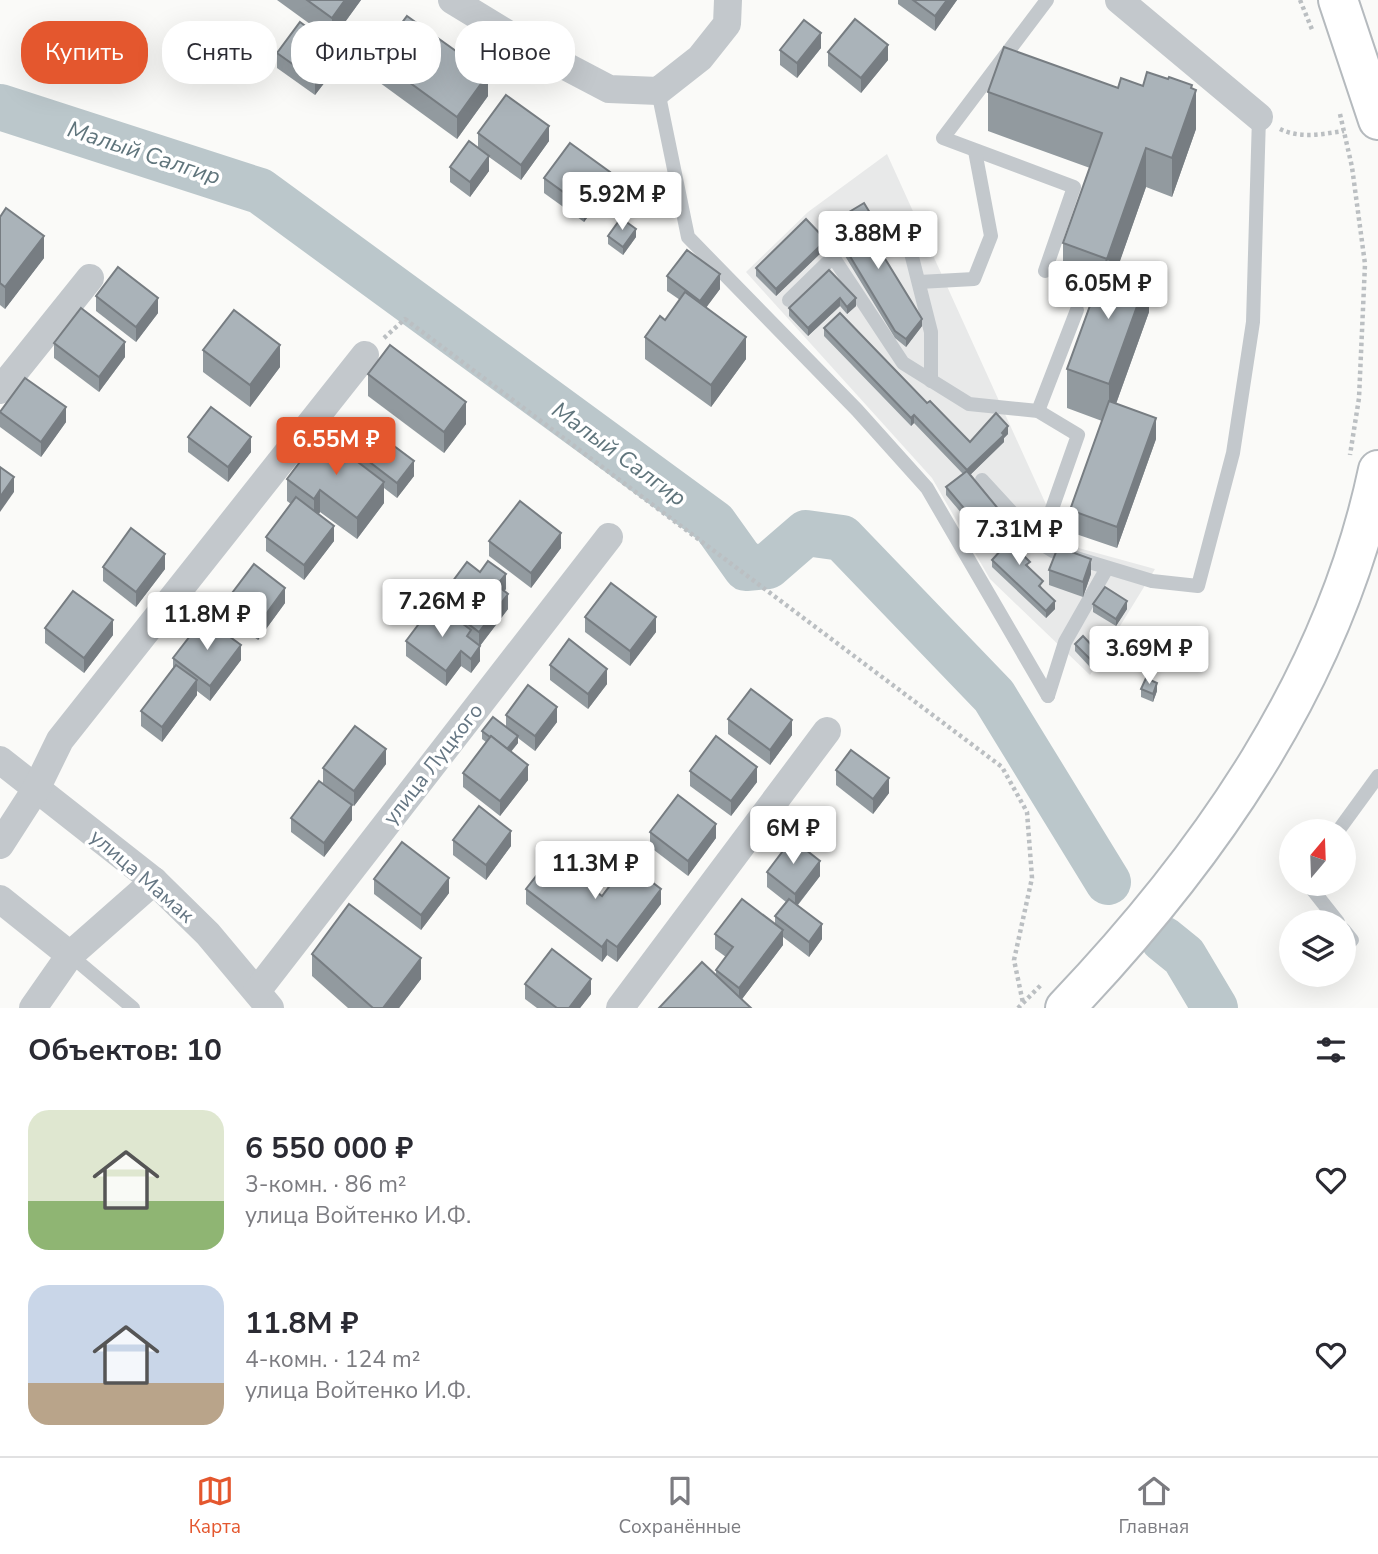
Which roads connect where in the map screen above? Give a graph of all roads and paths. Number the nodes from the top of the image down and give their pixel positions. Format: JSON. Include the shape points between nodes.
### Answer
{"nodes":[{"id":1,"x":452,"y":0,"type":"edge"},
{"id":2,"x":728,"y":0,"type":"edge"},
{"id":3,"x":1047,"y":0,"type":"edge"},
{"id":4,"x":1119,"y":0,"type":"edge"},
{"id":5,"x":1338,"y":0,"type":"edge"},
{"id":6,"x":658,"y":91,"type":"junction"},
{"id":7,"x":1259,"y":117,"type":"junction"},
{"id":8,"x":1378,"y":120,"type":"edge"},
{"id":9,"x":975,"y":151,"type":"junction"},
{"id":10,"x":910,"y":249,"type":"dead end"},
{"id":11,"x":1045,"y":271,"type":"dead end"},
{"id":12,"x":90,"y":278,"type":"dead end"},
{"id":13,"x":919,"y":282,"type":"junction"},
{"id":14,"x":789,"y":300,"type":"dead end"},
{"id":15,"x":1077,"y":310,"type":"dead end"},
{"id":16,"x":365,"y":355,"type":"joint"},
{"id":17,"x":932,"y":381,"type":"junction"},
{"id":18,"x":0,"y":390,"type":"edge"},
{"id":19,"x":1038,"y":411,"type":"junction"},
{"id":20,"x":1363,"y":468,"type":"edge"},
{"id":21,"x":982,"y":480,"type":"dead end"},
{"id":22,"x":609,"y":537,"type":"dead end"},
{"id":23,"x":1040,"y":543,"type":"junction"},
{"id":24,"x":1107,"y":568,"type":"junction"},
{"id":25,"x":827,"y":731,"type":"dead end"},
{"id":26,"x":0,"y":760,"type":"edge"},
{"id":27,"x":1378,"y":776,"type":"edge"},
{"id":28,"x":36,"y":789,"type":"junction"},
{"id":29,"x":1347,"y":819,"type":"edge"},
{"id":30,"x":0,"y":845,"type":"edge"},
{"id":31,"x":154,"y":881,"type":"junction"},
{"id":32,"x":1317,"y":896,"type":"edge"},
{"id":33,"x":0,"y":899,"type":"edge"},
{"id":34,"x":1329,"y":910,"type":"edge"},
{"id":35,"x":69,"y":955,"type":"junction"},
{"id":36,"x":1058,"y":991,"type":"edge"},
{"id":37,"x":263,"y":1000,"type":"edge"},
{"id":38,"x":1023,"y":1003,"type":"junction"},
{"id":39,"x":33,"y":1008,"type":"edge"},
{"id":40,"x":133,"y":1008,"type":"edge"},
{"id":41,"x":620,"y":1008,"type":"edge"},
{"id":42,"x":1018,"y":1008,"type":"edge"}],
"edges":[{"from":1,"to":6,"type":"street","via":[[609,89]]},
{"from":2,"to":6,"type":"street","via":[[727,24],[700,58]]},
{"from":3,"to":9,"type":"lane","via":[[943,138]]},
{"from":4,"to":7,"type":"street"},
{"from":5,"to":8,"type":"main road"},
{"from":6,"to":24,"type":"lane","via":[[688,237],[858,410],[927,488],[1048,696],[1065,642]]},
{"from":7,"to":20,"type":"path","via":[[1289,133],[1344,131],[1366,264],[1359,398]]},
{"from":7,"to":24,"type":"lane","via":[[1253,322],[1233,453],[1198,586],[1152,581]]},
{"from":9,"to":11,"type":"lane","via":[[1074,187]]},
{"from":9,"to":13,"type":"lane","via":[[992,236],[974,279]]},
{"from":10,"to":13,"type":"lane"},
{"from":12,"to":18,"type":"street"},
{"from":13,"to":17,"type":"lane","via":[[931,332]]},
{"from":14,"to":17,"type":"lane","via":[[834,257],[903,363]]},
{"from":15,"to":19,"type":"lane"},
{"from":16,"to":28,"type":"street","via":[[60,740]]},
{"from":16,"to":38,"type":"path","via":[[405,319],[1002,767],[1027,812],[1032,878],[1014,960]]},
{"from":17,"to":19,"type":"lane","via":[[969,404]]},
{"from":19,"to":23,"type":"lane","via":[[1078,435]]},
{"from":20,"to":36,"type":"main road","via":[[1349,568],[1306,680],[1256,770],[1200,851],[1114,956]]},
{"from":21,"to":23,"type":"lane"},
{"from":22,"to":37,"type":"street","name":"улица Луцкого"},
{"from":23,"to":24,"type":"lane"},
{"from":25,"to":41,"type":"street"},
{"from":26,"to":28,"type":"street","name":"улица Мамак"},
{"from":27,"to":29,"type":"lane"},
{"from":28,"to":30,"type":"street"},
{"from":28,"to":31,"type":"street","name":"улица Мамак"},
{"from":31,"to":35,"type":"street"},
{"from":31,"to":37,"type":"street","name":"улица Мамак","via":[[208,934]]},
{"from":32,"to":34,"type":"lane"},
{"from":33,"to":35,"type":"street"},
{"from":35,"to":39,"type":"street"},
{"from":35,"to":40,"type":"lane"},
{"from":36,"to":38,"type":"path"},
{"from":38,"to":42,"type":"path"}]}
